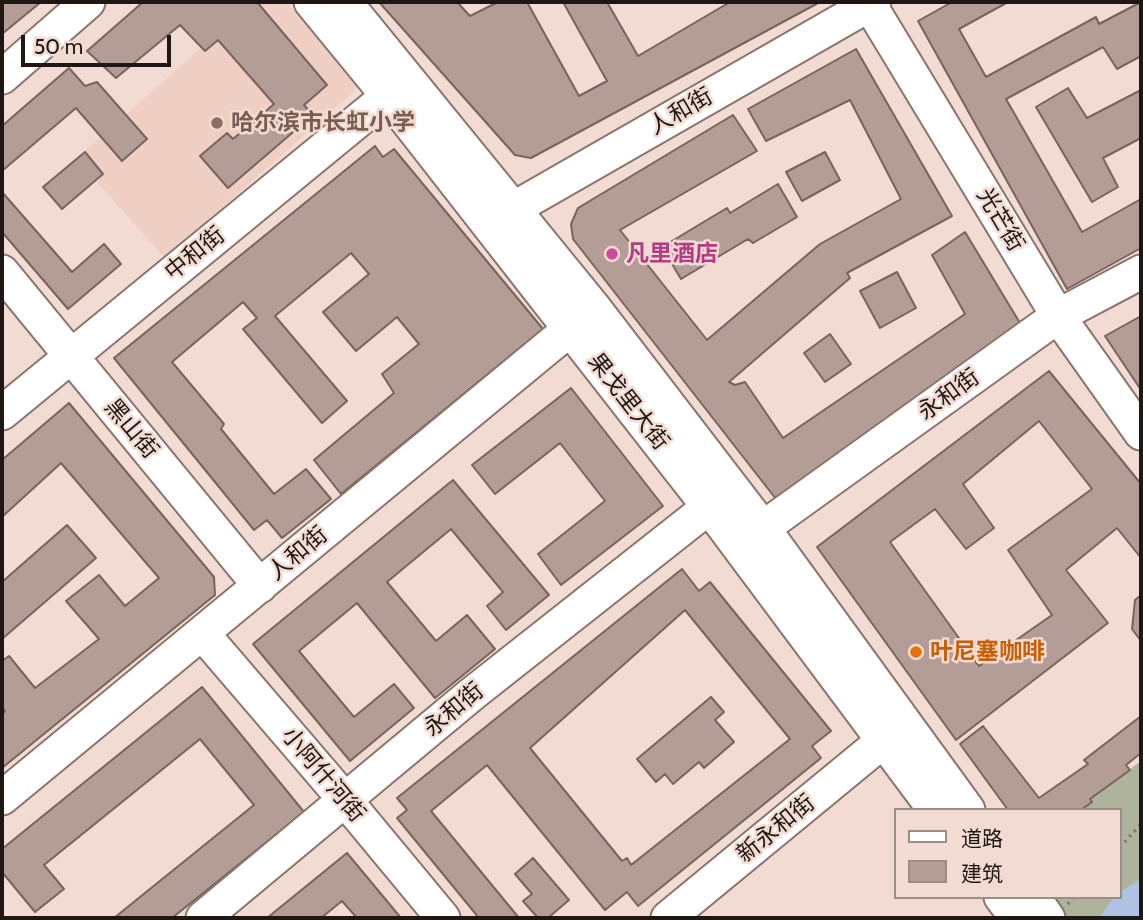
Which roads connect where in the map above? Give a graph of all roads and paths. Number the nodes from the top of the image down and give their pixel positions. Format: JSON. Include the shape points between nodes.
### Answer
{"nodes":[{"id":1,"x":88,"y":2,"type":"edge"},
{"id":2,"x":311,"y":2,"type":"edge"},
{"id":3,"x":345,"y":2,"type":"edge"},
{"id":4,"x":871,"y":3,"type":"edge"},
{"id":5,"x":2,"y":77,"type":"edge"},
{"id":6,"x":388,"y":96,"type":"junction"},
{"id":7,"x":502,"y":218,"type":"junction"},
{"id":8,"x":2,"y":272,"type":"edge"},
{"id":9,"x":1141,"y":272,"type":"edge"},
{"id":10,"x":1058,"y":316,"type":"junction"},
{"id":11,"x":583,"y":319,"type":"junction"},
{"id":12,"x":71,"y":356,"type":"junction"},
{"id":13,"x":2,"y":413,"type":"edge"},
{"id":14,"x":1141,"y":433,"type":"edge"},
{"id":15,"x":709,"y":507,"type":"junction"},
{"id":16,"x":763,"y":528,"type":"junction"},
{"id":17,"x":260,"y":586,"type":"junction"},
{"id":18,"x":202,"y":633,"type":"junction"},
{"id":19,"x":883,"y":741,"type":"junction"},
{"id":20,"x":2,"y":798,"type":"edge"},
{"id":21,"x":346,"y":801,"type":"junction"},
{"id":22,"x":933,"y":808,"type":"edge"},
{"id":23,"x":967,"y":808,"type":"edge"},
{"id":24,"x":1141,"y":824,"type":"edge"},
{"id":25,"x":1122,"y":845,"type":"edge"},
{"id":26,"x":1003,"y":899,"type":"edge"},
{"id":27,"x":1034,"y":899,"type":"edge"},
{"id":28,"x":204,"y":918,"type":"edge"},
{"id":29,"x":443,"y":918,"type":"edge"},
{"id":30,"x":668,"y":918,"type":"edge"},
{"id":31,"x":1017,"y":918,"type":"edge"},
{"id":32,"x":1048,"y":918,"type":"edge"}],
"edges":[{"from":1,"to":5,"type":"street"},
{"from":2,"to":6,"type":"street","name":"果戈里大街"},
{"from":3,"to":7,"type":"street","name":"果戈里大街"},
{"from":4,"to":7,"type":"street","name":"人和街"},
{"from":4,"to":10,"type":"street","name":"光芒街"},
{"from":6,"to":7,"type":"street","name":"果戈里大街"},
{"from":6,"to":12,"type":"street","name":"中和街"},
{"from":7,"to":11,"type":"street","name":"果戈里大街"},
{"from":8,"to":12,"type":"street","name":"黑山街"},
{"from":9,"to":10,"type":"street","name":"永和街"},
{"from":10,"to":14,"type":"street","name":"光芒街"},
{"from":10,"to":16,"type":"street","name":"永和街"},
{"from":11,"to":15,"type":"street","name":"果戈里大街"},
{"from":11,"to":16,"type":"street","name":"果戈里大街"},
{"from":11,"to":17,"type":"street","name":"人和街"},
{"from":12,"to":13,"type":"street","name":"中和街"},
{"from":12,"to":17,"type":"street","name":"黑山街"},
{"from":15,"to":19,"type":"street","name":"果戈里大街"},
{"from":15,"to":21,"type":"street","name":"永和街","via":[[472,694]]},
{"from":16,"to":23,"type":"street","name":"果戈里大街"},
{"from":17,"to":18,"type":"street","name":"人和街"},
{"from":18,"to":20,"type":"street","name":"人和街"},
{"from":18,"to":21,"type":"street","name":"小阿什河街"},
{"from":19,"to":22,"type":"street","name":"果戈里大街"},
{"from":19,"to":30,"type":"street","name":"新永和街"},
{"from":21,"to":28,"type":"street","name":"永和街"},
{"from":21,"to":29,"type":"street","name":"小阿什河街"},
{"from":24,"to":25,"type":"path"},
{"from":26,"to":31,"type":"street"},
{"from":27,"to":32,"type":"street"}]}
